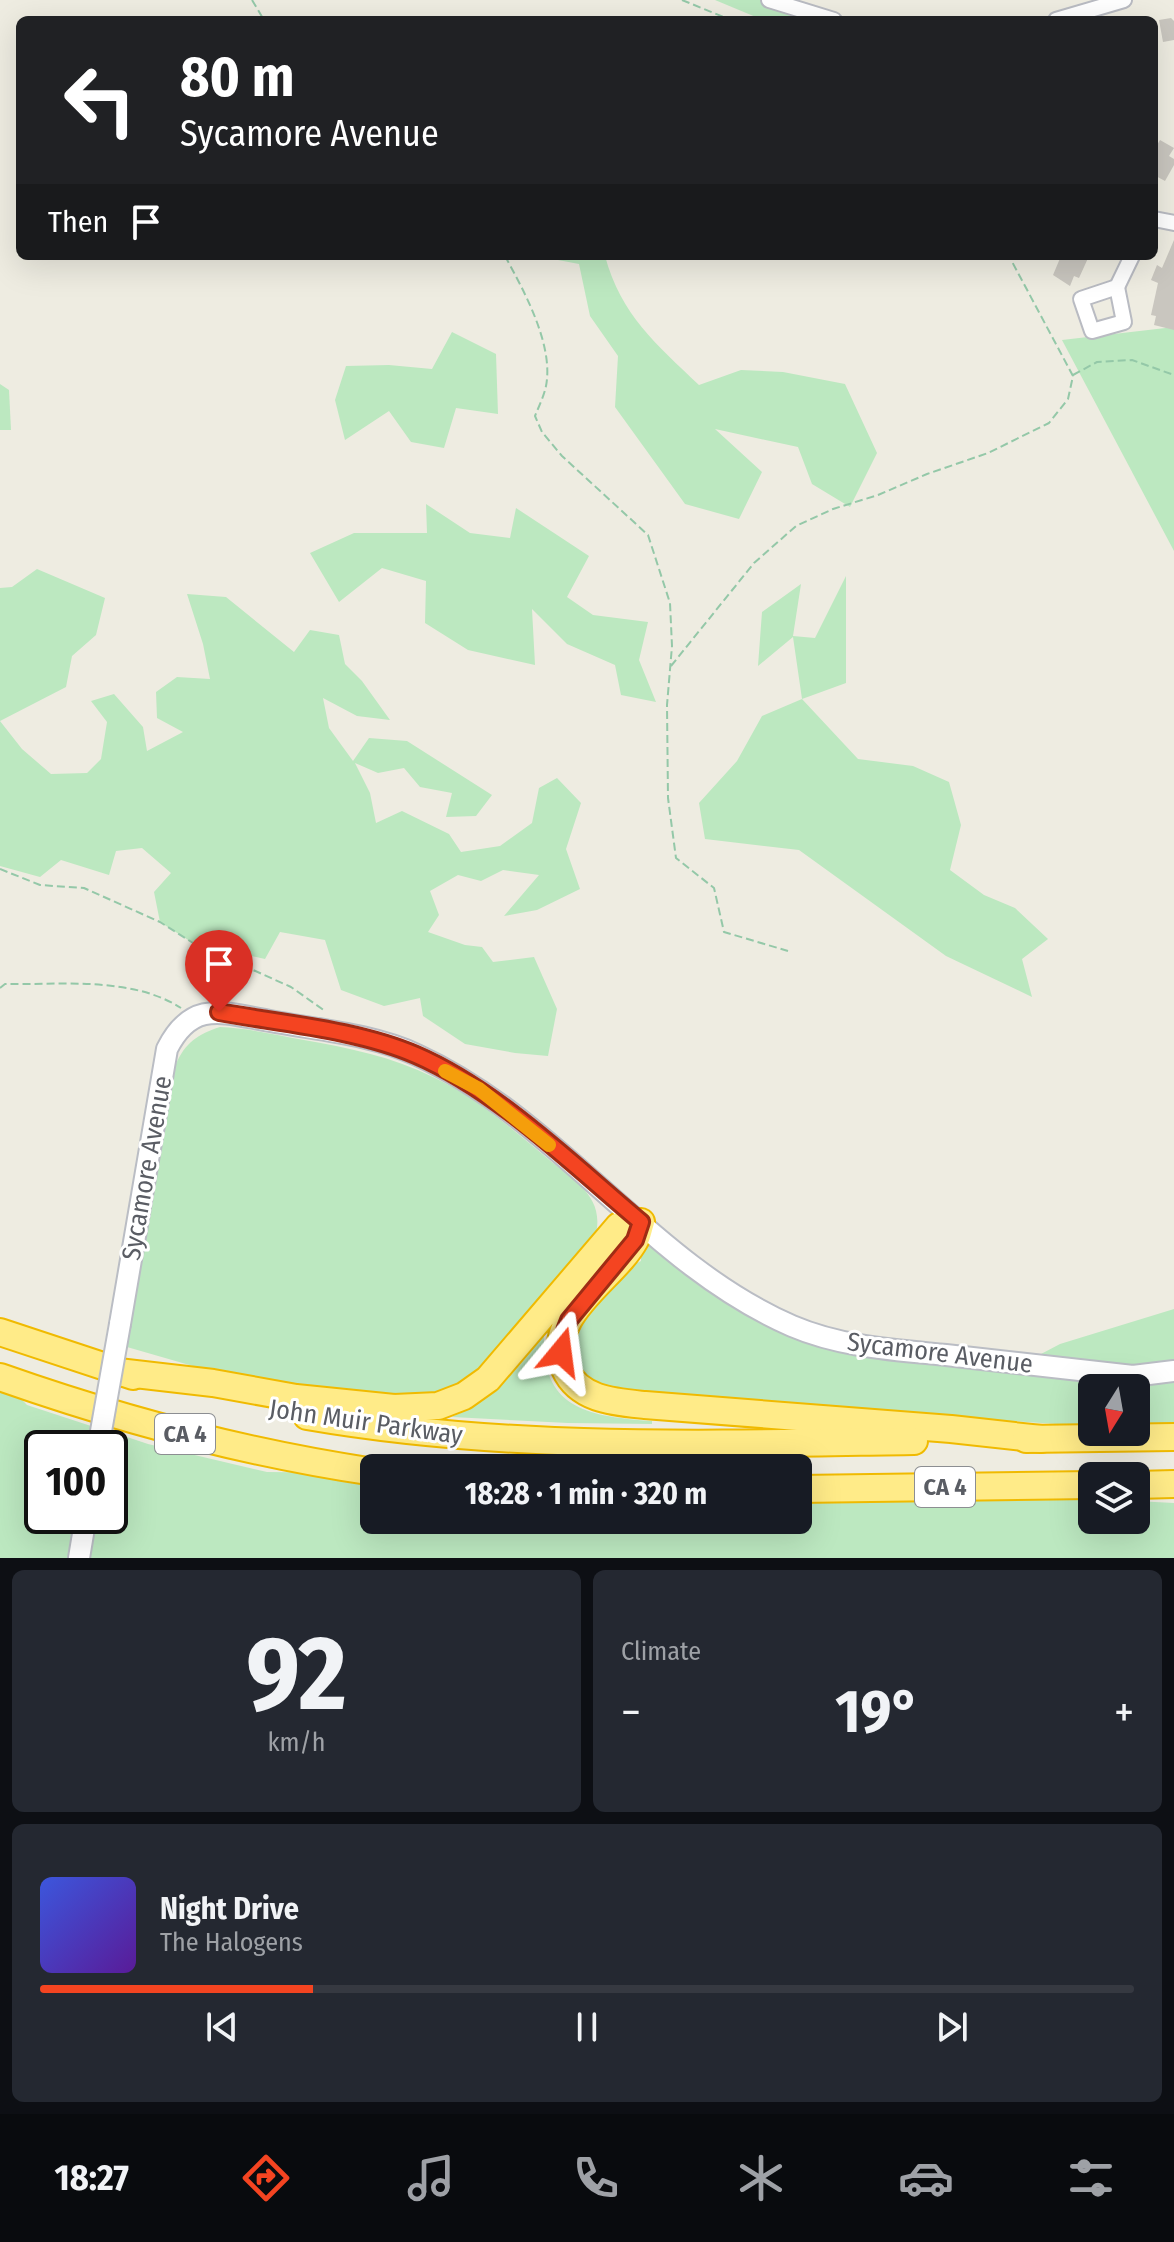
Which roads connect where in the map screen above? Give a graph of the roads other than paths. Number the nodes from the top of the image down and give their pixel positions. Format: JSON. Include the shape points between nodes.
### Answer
{"nodes":[{"id":1,"x":769,"y":0,"type":"edge"},
{"id":2,"x":1124,"y":0,"type":"edge"},
{"id":3,"x":821,"y":16,"type":"edge"},
{"id":4,"x":1070,"y":16,"type":"edge"},
{"id":5,"x":1130,"y":260,"type":"edge"},
{"id":6,"x":1117,"y":287,"type":"dead end"},
{"id":7,"x":641,"y":1222,"type":"junction"},
{"id":8,"x":0,"y":1332,"type":"edge"},
{"id":9,"x":1174,"y":1371,"type":"edge"},
{"id":10,"x":118,"y":1372,"type":"junction"},
{"id":11,"x":0,"y":1377,"type":"edge"},
{"id":12,"x":101,"y":1430,"type":"edge"},
{"id":13,"x":1174,"y":1437,"type":"edge"},
{"id":14,"x":1041,"y":1439,"type":"junction"},
{"id":15,"x":360,"y":1469,"type":"edge"},
{"id":16,"x":1174,"y":1484,"type":"edge"},
{"id":17,"x":1078,"y":1485,"type":"edge"},
{"id":18,"x":1150,"y":1485,"type":"edge"},
{"id":19,"x":812,"y":1489,"type":"edge"},
{"id":20,"x":83,"y":1534,"type":"edge"},
{"id":21,"x":79,"y":1558,"type":"edge"}],
"edges":[{"from":1,"to":3,"type":"street"},
{"from":2,"to":4,"type":"street"},
{"from":5,"to":6,"type":"street"},
{"from":7,"to":9,"type":"main road","name":"Sycamore Avenue","via":[[737,1299],[795,1328],[853,1345],[1133,1376]]},
{"from":7,"to":10,"type":"highway","via":[[619,1226],[488,1379],[438,1406],[338,1403]]},
{"from":7,"to":12,"type":"main road","name":"Sycamore Avenue","bridge":true,"via":[[479,1089],[415,1054],[361,1038],[219,1012],[193,1017],[177,1030],[167,1049]]},
{"from":7,"to":14,"type":"highway","via":[[635,1240],[563,1331],[566,1371],[590,1394],[645,1405]]},
{"from":8,"to":10,"type":"highway","name":"John Muir Parkway","number":"CA 4"},
{"from":10,"to":14,"type":"highway","name":"John Muir Parkway","number":"CA 4","via":[[279,1411],[503,1440],[673,1444]]},
{"from":11,"to":15,"type":"highway","name":"John Muir Parkway","number":"CA 4","via":[[161,1428]]},
{"from":13,"to":14,"type":"highway","name":"John Muir Parkway","number":"CA 4"},
{"from":16,"to":18,"type":"highway"},
{"from":17,"to":19,"type":"highway","number":"CA 4"},
{"from":20,"to":21,"type":"main road"}]}
